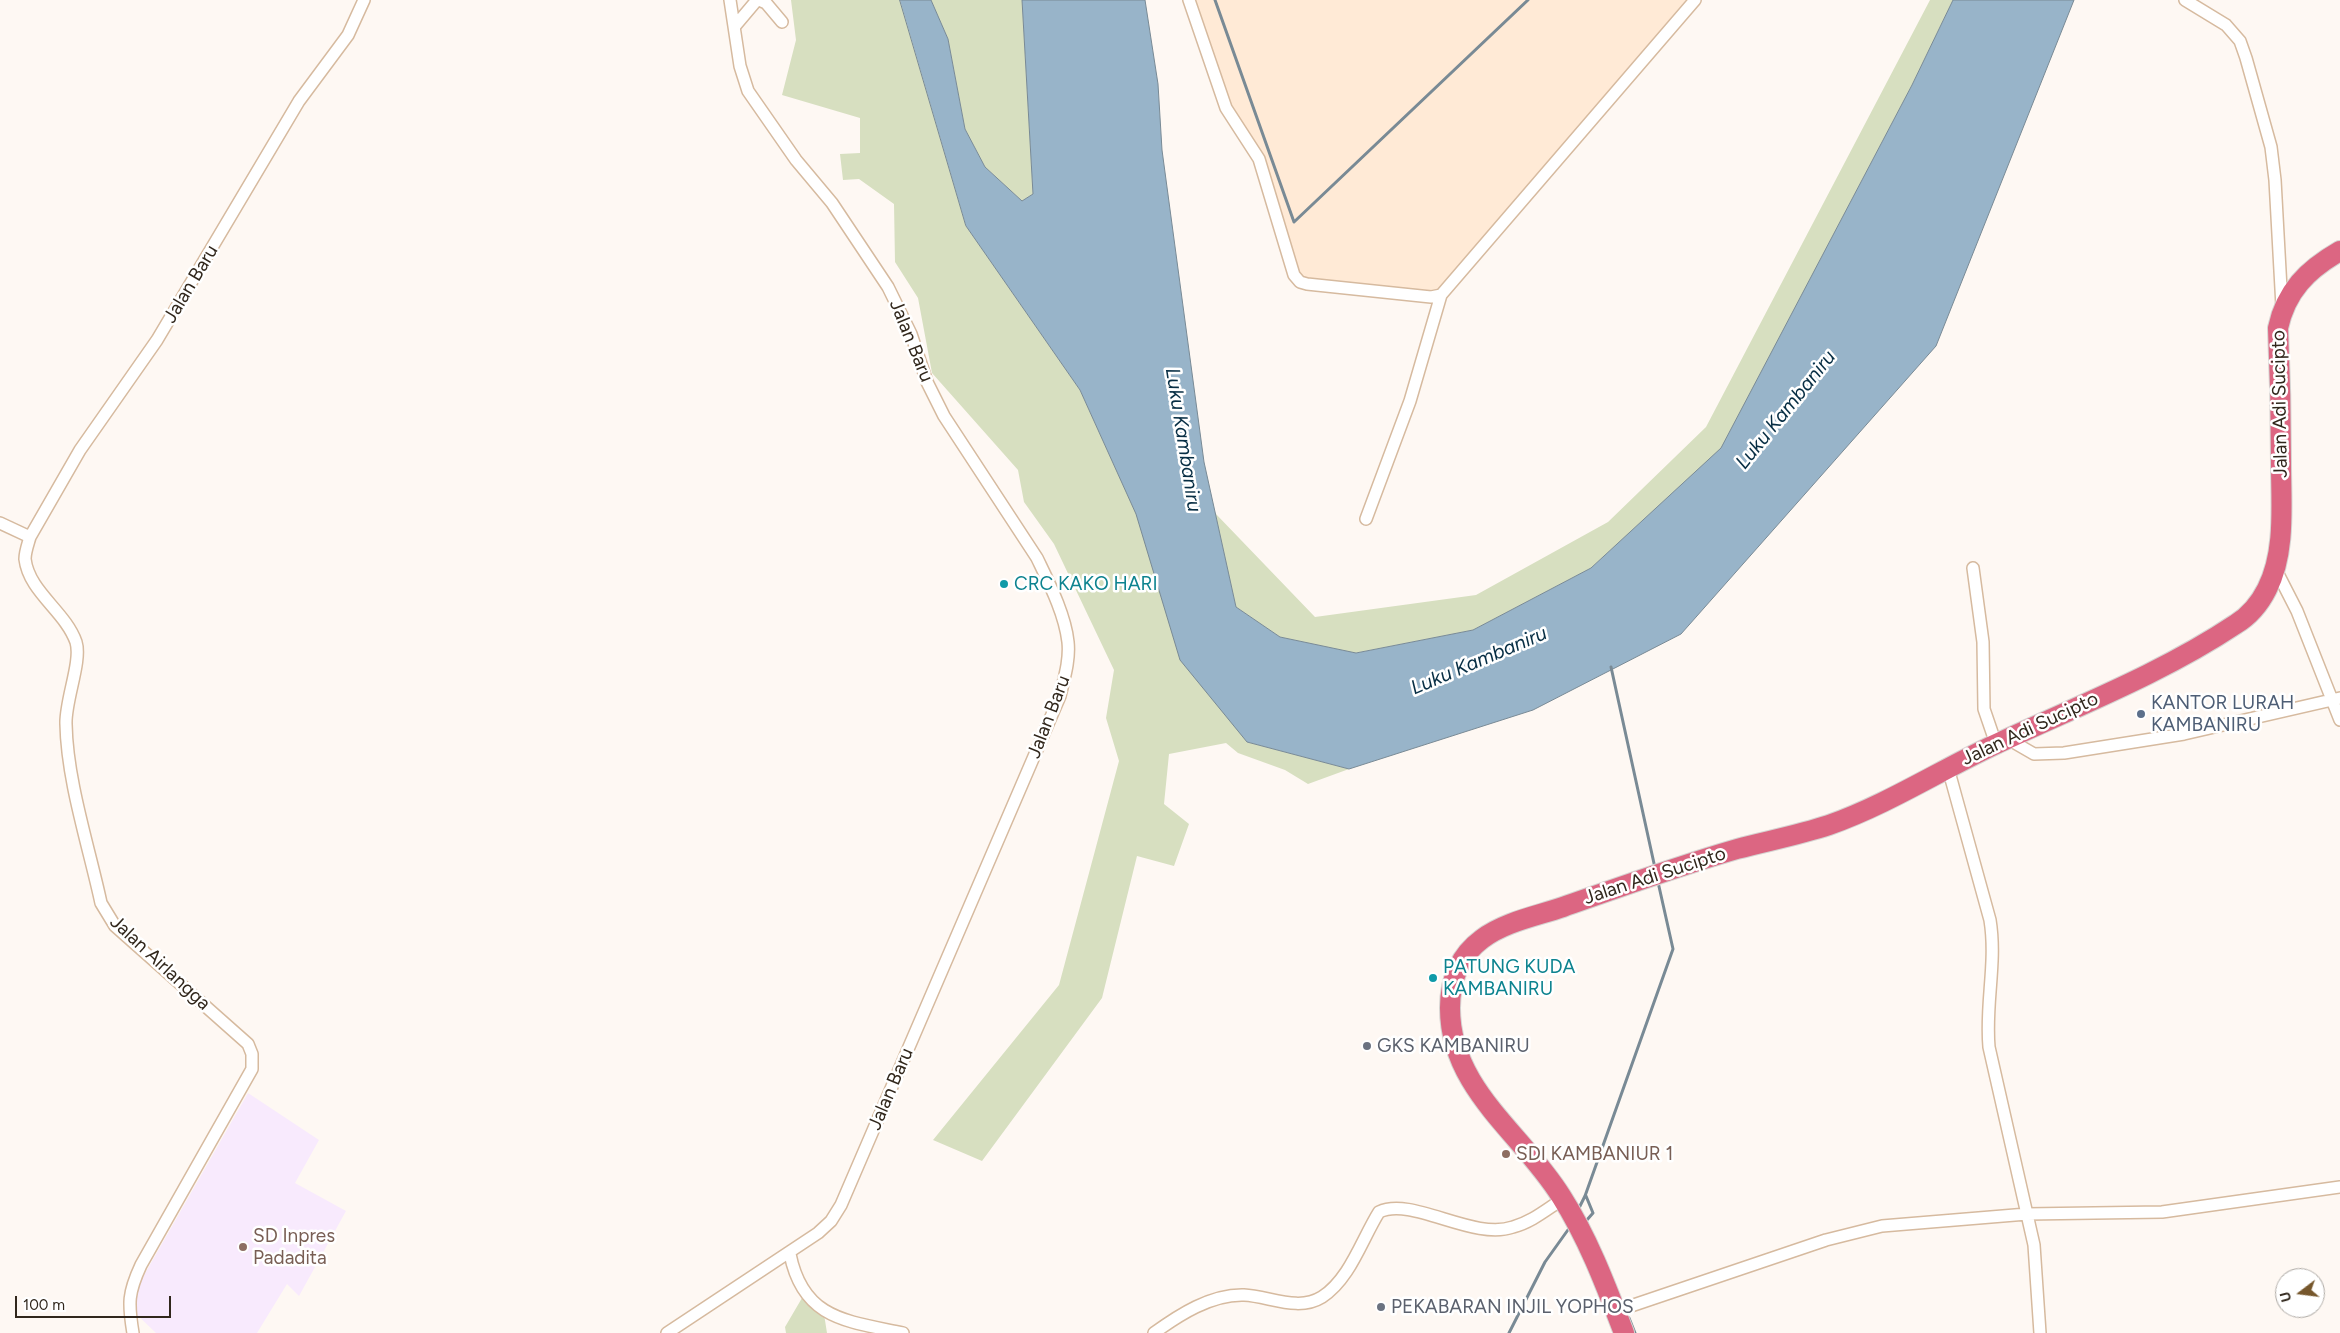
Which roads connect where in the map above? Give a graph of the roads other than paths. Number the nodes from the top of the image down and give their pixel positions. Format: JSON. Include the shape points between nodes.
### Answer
{"nodes":[{"id":1,"x":364,"y":0,"type":"edge"},
{"id":2,"x":730,"y":0,"type":"edge"},
{"id":3,"x":758,"y":0,"type":"edge"},
{"id":4,"x":1189,"y":0,"type":"edge"},
{"id":5,"x":1695,"y":0,"type":"edge"},
{"id":6,"x":2184,"y":0,"type":"edge"},
{"id":7,"x":782,"y":22,"type":"dead end"},
{"id":8,"x":735,"y":26,"type":"junction"},
{"id":9,"x":2340,"y":251,"type":"edge"},
{"id":10,"x":1440,"y":295,"type":"junction"},
{"id":11,"x":2282,"y":311,"type":"junction"},
{"id":12,"x":1366,"y":519,"type":"dead end"},
{"id":13,"x":0,"y":523,"type":"edge"},
{"id":14,"x":30,"y":537,"type":"junction"},
{"id":15,"x":1973,"y":568,"type":"dead end"},
{"id":16,"x":2276,"y":568,"type":"junction"},
{"id":17,"x":2336,"y":699,"type":"edge"},
{"id":18,"x":2340,"y":720,"type":"edge"},
{"id":19,"x":2002,"y":742,"type":"junction"},
{"id":20,"x":1948,"y":768,"type":"junction"},
{"id":21,"x":2340,"y":1187,"type":"edge"},
{"id":22,"x":1565,"y":1203,"type":"junction"},
{"id":23,"x":2027,"y":1214,"type":"junction"},
{"id":24,"x":790,"y":1254,"type":"junction"},
{"id":25,"x":1621,"y":1309,"type":"junction"},
{"id":26,"x":133,"y":1333,"type":"edge"},
{"id":27,"x":666,"y":1333,"type":"edge"},
{"id":28,"x":903,"y":1333,"type":"edge"},
{"id":29,"x":1154,"y":1333,"type":"edge"},
{"id":30,"x":1624,"y":1333,"type":"edge"},
{"id":31,"x":2040,"y":1333,"type":"edge"}],
"edges":[{"from":1,"to":14,"type":"street","name":"Jalan Baru","via":[[348,35],[300,101],[157,340],[80,450]]},
{"from":2,"to":8,"type":"street","name":"Jalan Baru"},
{"from":3,"to":7,"type":"street"},
{"from":3,"to":8,"type":"street"},
{"from":4,"to":10,"type":"street","via":[[1226,108],[1259,158],[1294,275],[1300,282],[1314,286],[1431,298]]},
{"from":5,"to":10,"type":"street"},
{"from":6,"to":11,"type":"street","via":[[2226,25],[2240,41],[2246,58],[2271,147]]},
{"from":8,"to":24,"type":"street","name":"Jalan Baru","via":[[740,66],[748,91],[796,160],[832,203],[888,287],[944,416],[1048,581],[1068,642],[1068,666],[1060,696],[859,1168],[831,1221]]},
{"from":9,"to":11,"type":"highway","name":"Jalan Adi Sucipto","via":[[2310,272],[2290,294]]},
{"from":10,"to":12,"type":"street","via":[[1410,401]]},
{"from":11,"to":16,"type":"highway","name":"Jalan Adi Sucipto","via":[[2278,328],[2282,511]]},
{"from":13,"to":14,"type":"street"},
{"from":14,"to":26,"type":"street","name":"Jalan Airlangga","via":[[25,558],[30,578],[59,614],[76,643],[78,653],[66,703],[67,742],[101,903],[115,926],[248,1044],[253,1062],[130,1288],[128,1303]]},
{"from":15,"to":19,"type":"street","via":[[1983,642],[1984,709]]},
{"from":16,"to":17,"type":"street"},
{"from":16,"to":19,"type":"highway","name":"Jalan Adi Sucipto","via":[[2256,606],[2238,623],[2117,688]]},
{"from":17,"to":18,"type":"street"},
{"from":17,"to":19,"type":"street","via":[[2168,737],[2064,753],[2034,754]]},
{"from":19,"to":20,"type":"highway","name":"Jalan Adi Sucipto"},
{"from":20,"to":22,"type":"highway","name":"Jalan Adi Sucipto","via":[[1860,813],[1826,826],[1662,872],[1492,932],[1466,955],[1452,984],[1451,1024],[1463,1069],[1485,1103],[1530,1152]]},
{"from":20,"to":23,"type":"street","via":[[1990,920],[1994,943],[1987,1020],[1989,1046]]},
{"from":21,"to":23,"type":"street","via":[[2162,1212]]},
{"from":22,"to":25,"type":"highway"},
{"from":22,"to":29,"type":"street","via":[[1512,1228],[1489,1230],[1408,1210],[1386,1209],[1379,1212],[1338,1282],[1322,1297],[1308,1303],[1243,1295],[1219,1298],[1187,1312]]},
{"from":23,"to":25,"type":"street","via":[[1860,1230]]},
{"from":23,"to":31,"type":"street","via":[[2036,1261]]},
{"from":24,"to":27,"type":"street","name":"Jalan Baru"},
{"from":24,"to":28,"type":"street","via":[[807,1298],[821,1309],[861,1325]]},
{"from":25,"to":30,"type":"highway"}]}
